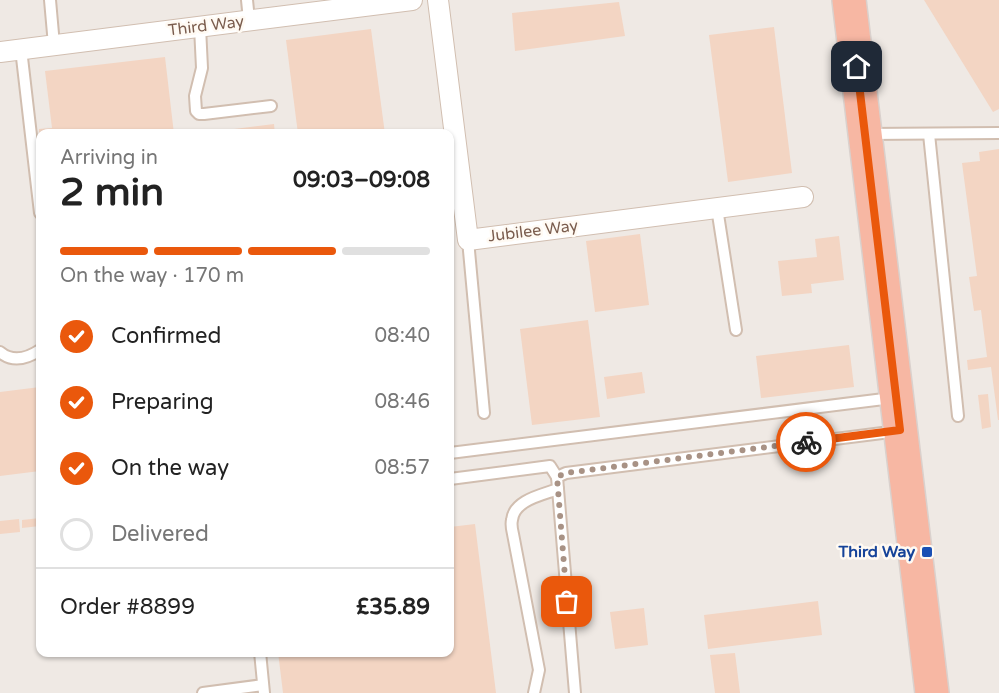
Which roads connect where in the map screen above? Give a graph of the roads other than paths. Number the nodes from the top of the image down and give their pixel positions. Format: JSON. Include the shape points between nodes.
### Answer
{"nodes":[{"id":1,"x":50,"y":0,"type":"edge"},
{"id":2,"x":247,"y":0,"type":"edge"},
{"id":3,"x":412,"y":0,"type":"edge"},
{"id":4,"x":438,"y":0,"type":"edge"},
{"id":5,"x":849,"y":0,"type":"edge"},
{"id":6,"x":375,"y":2,"type":"edge"},
{"id":7,"x":249,"y":20,"type":"junction"},
{"id":8,"x":200,"y":27,"type":"junction"},
{"id":9,"x":54,"y":45,"type":"junction"},
{"id":10,"x":21,"y":49,"type":"junction"},
{"id":11,"x":0,"y":52,"type":"edge"},
{"id":12,"x":271,"y":106,"type":"dead end"},
{"id":13,"x":999,"y":133,"type":"edge"},
{"id":14,"x":865,"y":134,"type":"junction"},
{"id":15,"x":929,"y":134,"type":"junction"},
{"id":16,"x":36,"y":178,"type":"edge"},
{"id":17,"x":803,"y":197,"type":"dead end"},
{"id":18,"x":717,"y":208,"type":"junction"},
{"id":19,"x":468,"y":240,"type":"junction"},
{"id":20,"x":736,"y":330,"type":"dead end"},
{"id":21,"x":0,"y":352,"type":"edge"},
{"id":22,"x":36,"y":354,"type":"edge"},
{"id":23,"x":17,"y":359,"type":"junction"},
{"id":24,"x":0,"y":361,"type":"edge"},
{"id":25,"x":896,"y":397,"type":"junction"},
{"id":26,"x":484,"y":413,"type":"dead end"},
{"id":27,"x":958,"y":416,"type":"dead end"},
{"id":28,"x":900,"y":430,"type":"junction"},
{"id":29,"x":454,"y":452,"type":"edge"},
{"id":30,"x":557,"y":477,"type":"junction"},
{"id":31,"x":454,"y":478,"type":"edge"},
{"id":32,"x":558,"y":489,"type":"junction"},
{"id":33,"x":260,"y":657,"type":"edge"},
{"id":34,"x":263,"y":689,"type":"edge"},
{"id":35,"x":203,"y":693,"type":"edge"},
{"id":36,"x":534,"y":693,"type":"edge"},
{"id":37,"x":574,"y":693,"type":"edge"},
{"id":38,"x":932,"y":693,"type":"edge"}],
"edges":[{"from":1,"to":9,"type":"lane"},
{"from":2,"to":7,"type":"lane"},
{"from":3,"to":6,"type":"street","name":"Third Way"},
{"from":4,"to":19,"type":"street","name":"Jubilee Way"},
{"from":5,"to":14,"type":"highway"},
{"from":6,"to":7,"type":"street","name":"Third Way"},
{"from":7,"to":8,"type":"street","name":"Third Way"},
{"from":8,"to":9,"type":"street","name":"Third Way"},
{"from":8,"to":12,"type":"lane","via":[[202,68],[195,96],[196,111],[204,114]]},
{"from":9,"to":10,"type":"street","name":"Third Way"},
{"from":10,"to":11,"type":"street","name":"Third Way"},
{"from":10,"to":16,"type":"lane"},
{"from":13,"to":15,"type":"lane"},
{"from":14,"to":15,"type":"lane"},
{"from":14,"to":25,"type":"highway"},
{"from":15,"to":27,"type":"lane"},
{"from":17,"to":18,"type":"street","name":"Jubilee Way"},
{"from":18,"to":19,"type":"street","name":"Jubilee Way"},
{"from":18,"to":20,"type":"lane"},
{"from":19,"to":26,"type":"lane"},
{"from":21,"to":23,"type":"lane"},
{"from":22,"to":23,"type":"lane"},
{"from":23,"to":24,"type":"lane"},
{"from":25,"to":28,"type":"highway"},
{"from":25,"to":29,"type":"lane"},
{"from":28,"to":30,"type":"lane"},
{"from":28,"to":38,"type":"highway"},
{"from":30,"to":31,"type":"lane","via":[[550,466]]},
{"from":30,"to":32,"type":"lane"},
{"from":32,"to":36,"type":"lane","via":[[519,506],[511,518],[539,670]]},
{"from":32,"to":37,"type":"lane"},
{"from":33,"to":34,"type":"lane"},
{"from":34,"to":35,"type":"lane"}]}
